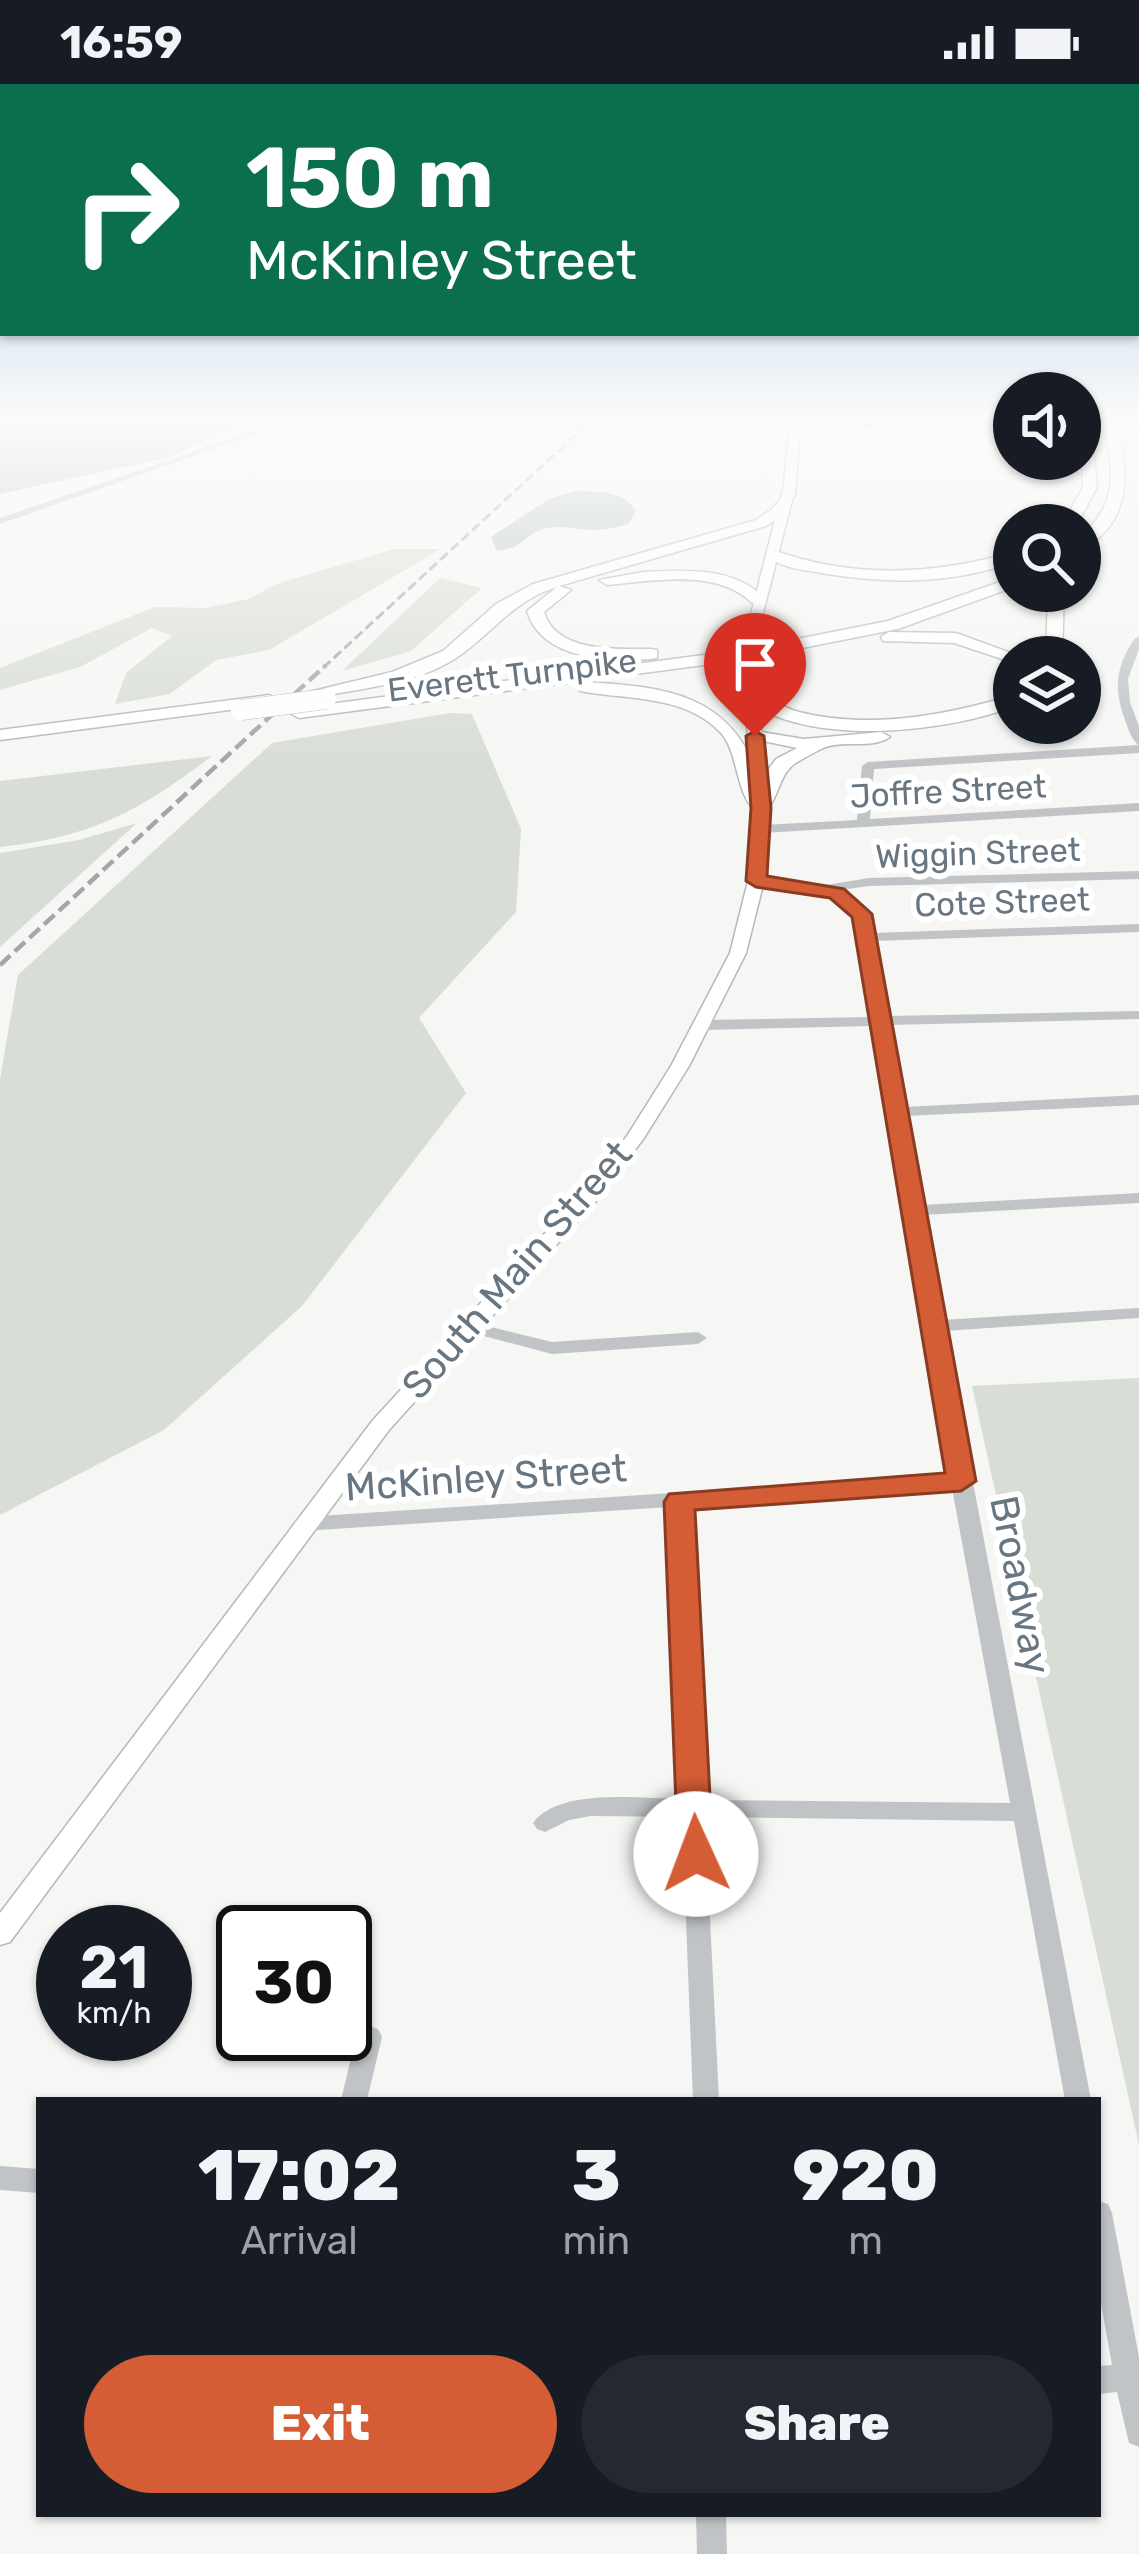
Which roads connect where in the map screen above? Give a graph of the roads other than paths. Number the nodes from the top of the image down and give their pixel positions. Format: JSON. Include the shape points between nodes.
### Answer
{"nodes":[{"id":1,"x":718,"y":535,"type":"edge"},
{"id":2,"x":778,"y":535,"type":"edge"},
{"id":3,"x":690,"y":544,"type":"junction"},
{"id":4,"x":775,"y":549,"type":"junction"},
{"id":5,"x":993,"y":567,"type":"edge"},
{"id":6,"x":993,"y":571,"type":"edge"},
{"id":7,"x":993,"y":589,"type":"edge"},
{"id":8,"x":758,"y":600,"type":"junction"},
{"id":9,"x":1138,"y":641,"type":"edge"},
{"id":10,"x":993,"y":650,"type":"edge"},
{"id":11,"x":747,"y":656,"type":"junction"},
{"id":12,"x":516,"y":685,"type":"junction"},
{"id":13,"x":748,"y":694,"type":"junction"},
{"id":14,"x":322,"y":696,"type":"junction"},
{"id":15,"x":1123,"y":697,"type":"junction"},
{"id":16,"x":1139,"y":697,"type":"edge"},
{"id":17,"x":993,"y":709,"type":"edge"},
{"id":18,"x":233,"y":716,"type":"junction"},
{"id":19,"x":993,"y":717,"type":"edge"},
{"id":20,"x":755,"y":734,"type":"junction"},
{"id":21,"x":0,"y":738,"type":"edge"},
{"id":22,"x":839,"y":743,"type":"junction"},
{"id":23,"x":1139,"y":746,"type":"edge"},
{"id":24,"x":0,"y":752,"type":"edge"},
{"id":25,"x":1139,"y":807,"type":"edge"},
{"id":26,"x":761,"y":819,"type":"junction"},
{"id":27,"x":863,"y":823,"type":"junction"},
{"id":28,"x":1139,"y":874,"type":"edge"},
{"id":29,"x":756,"y":881,"type":"junction"},
{"id":30,"x":820,"y":888,"type":"junction"},
{"id":31,"x":1139,"y":928,"type":"edge"},
{"id":32,"x":867,"y":937,"type":"junction"},
{"id":33,"x":1139,"y":1015,"type":"edge"},
{"id":34,"x":881,"y":1021,"type":"junction"},
{"id":35,"x":703,"y":1025,"type":"junction"},
{"id":36,"x":1139,"y":1100,"type":"edge"},
{"id":37,"x":897,"y":1112,"type":"junction"},
{"id":38,"x":1139,"y":1198,"type":"edge"},
{"id":39,"x":915,"y":1210,"type":"junction"},
{"id":40,"x":1139,"y":1313,"type":"edge"},
{"id":41,"x":935,"y":1326,"type":"junction"},
{"id":42,"x":471,"y":1327,"type":"junction"},
{"id":43,"x":698,"y":1338,"type":"dead end"},
{"id":44,"x":961,"y":1481,"type":"junction"},
{"id":45,"x":680,"y":1502,"type":"junction"},
{"id":46,"x":303,"y":1524,"type":"junction"},
{"id":47,"x":694,"y":1810,"type":"junction"},
{"id":48,"x":1022,"y":1812,"type":"junction"},
{"id":49,"x":544,"y":1823,"type":"dead end"},
{"id":50,"x":0,"y":1934,"type":"edge"},
{"id":51,"x":363,"y":2061,"type":"edge"},
{"id":52,"x":355,"y":2097,"type":"edge"},
{"id":53,"x":706,"y":2097,"type":"edge"},
{"id":54,"x":1077,"y":2097,"type":"edge"},
{"id":55,"x":0,"y":2178,"type":"edge"},
{"id":56,"x":36,"y":2181,"type":"edge"},
{"id":57,"x":1101,"y":2234,"type":"edge"},
{"id":58,"x":1122,"y":2377,"type":"edge"},
{"id":59,"x":1139,"y":2433,"type":"edge"},
{"id":60,"x":711,"y":2517,"type":"edge"},
{"id":61,"x":712,"y":2554,"type":"edge"}],
"edges":[{"from":1,"to":3,"type":"highway"},
{"from":2,"to":4,"type":"main road","name":"South Main Street"},
{"from":3,"to":4,"type":"highway","via":[[742,537]]},
{"from":3,"to":14,"type":"highway","via":[[539,587],[449,655]]},
{"from":4,"to":5,"type":"highway","via":[[789,562],[904,580]]},
{"from":4,"to":8,"type":"main road","name":"South Main Street"},
{"from":6,"to":11,"type":"highway","name":"Everett Turnpike","via":[[914,607]]},
{"from":7,"to":11,"type":"highway","name":"Everett Turnpike","via":[[892,625]]},
{"from":8,"to":11,"type":"main road","name":"South Main Street","bridge":true},
{"from":8,"to":11,"type":"highway","via":[[736,583],[640,578],[565,589],[534,615],[553,638],[602,651]]},
{"from":9,"to":15,"type":"street","via":[[1120,671]]},
{"from":10,"to":11,"type":"highway","via":[[925,635]]},
{"from":11,"to":12,"type":"highway","name":"Everett Turnpike"},
{"from":11,"to":13,"type":"main road","name":"South Main Street"},
{"from":11,"to":14,"type":"highway","name":"Everett Turnpike"},
{"from":12,"to":18,"type":"highway","name":"Everett Turnpike"},
{"from":12,"to":26,"type":"highway","via":[[622,690],[700,711],[739,745]]},
{"from":13,"to":17,"type":"highway","via":[[772,713],[839,722]]},
{"from":13,"to":20,"type":"main road","name":"South Main Street"},
{"from":14,"to":18,"type":"highway","name":"Everett Turnpike","bridge":true},
{"from":14,"to":21,"type":"highway","bridge":true},
{"from":15,"to":16,"type":"street"},
{"from":15,"to":23,"type":"street"},
{"from":18,"to":21,"type":"highway","name":"Everett Turnpike"},
{"from":18,"to":24,"type":"highway","name":"Everett Turnpike"},
{"from":19,"to":22,"type":"highway"},
{"from":20,"to":22,"type":"highway"},
{"from":20,"to":26,"type":"main road","name":"South Main Street"},
{"from":22,"to":26,"type":"highway","via":[[777,765]]},
{"from":23,"to":27,"type":"street","via":[[868,766]]},
{"from":25,"to":27,"type":"street","name":"Joffre Street"},
{"from":26,"to":27,"type":"street","name":"Joffre Street"},
{"from":26,"to":29,"type":"main road","name":"South Main Street"},
{"from":28,"to":30,"type":"street","name":"Wiggin Street"},
{"from":29,"to":30,"type":"street"},
{"from":29,"to":35,"type":"main road","name":"South Main Street","via":[[738,952]]},
{"from":30,"to":32,"type":"street","name":"Broadway","via":[[856,906]]},
{"from":31,"to":32,"type":"street","name":"Cote Street"},
{"from":32,"to":34,"type":"street","name":"Broadway"},
{"from":33,"to":34,"type":"street"},
{"from":34,"to":35,"type":"street"},
{"from":34,"to":37,"type":"street","name":"Broadway"},
{"from":35,"to":42,"type":"main road","name":"South Main Street","via":[[635,1138]]},
{"from":36,"to":37,"type":"street"},
{"from":37,"to":39,"type":"street","name":"Broadway"},
{"from":38,"to":39,"type":"street"},
{"from":39,"to":41,"type":"street","name":"Broadway"},
{"from":40,"to":41,"type":"street"},
{"from":41,"to":44,"type":"street","name":"Broadway"},
{"from":42,"to":43,"type":"street","via":[[552,1348]]},
{"from":42,"to":46,"type":"main road","name":"South Main Street"},
{"from":44,"to":45,"type":"street","name":"McKinley Street"},
{"from":44,"to":48,"type":"street","name":"Broadway"},
{"from":45,"to":46,"type":"street","name":"McKinley Street"},
{"from":45,"to":47,"type":"street"},
{"from":46,"to":50,"type":"main road","name":"South Main Street"},
{"from":47,"to":48,"type":"street"},
{"from":47,"to":49,"type":"street","via":[[591,1807]]},
{"from":47,"to":53,"type":"street"},
{"from":48,"to":54,"type":"street","name":"Broadway"},
{"from":51,"to":52,"type":"street"},
{"from":55,"to":56,"type":"street"},
{"from":57,"to":58,"type":"street"},
{"from":58,"to":59,"type":"street"},
{"from":60,"to":61,"type":"street"}]}
